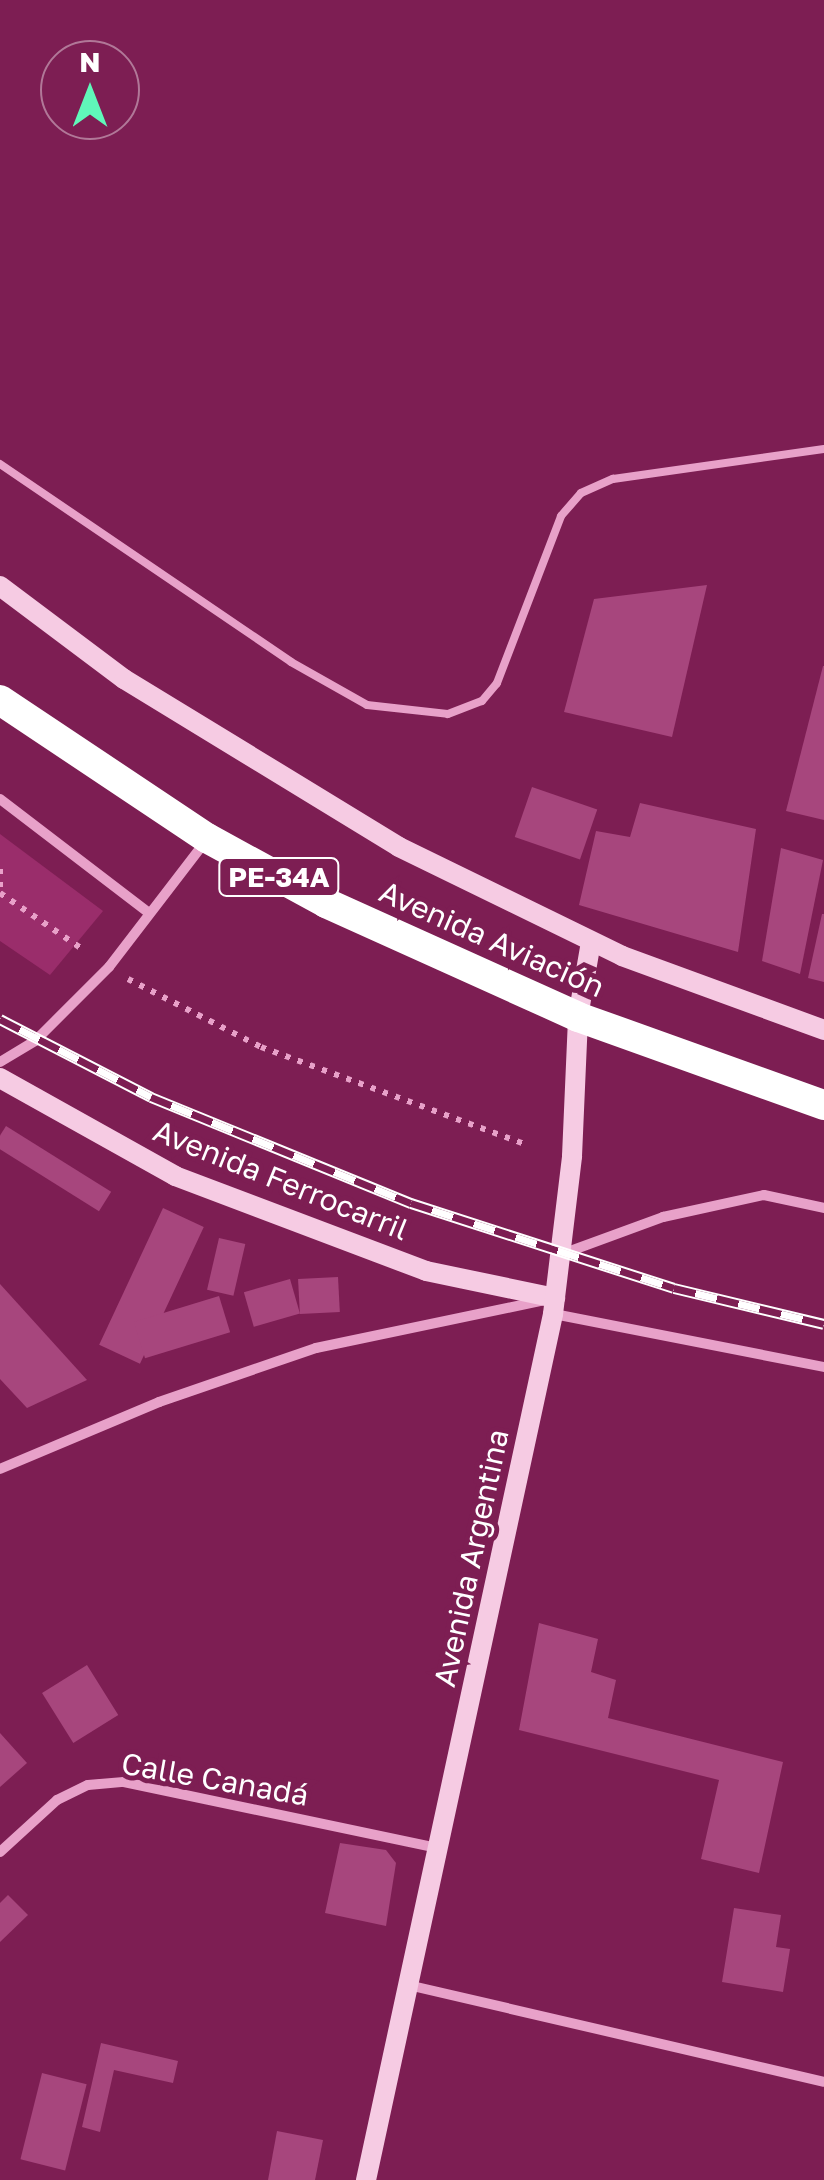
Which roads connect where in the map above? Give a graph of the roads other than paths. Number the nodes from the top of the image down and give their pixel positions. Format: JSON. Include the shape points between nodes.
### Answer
{"nodes":[{"id":1,"x":824,"y":449,"type":"edge"},
{"id":2,"x":0,"y":464,"type":"edge"},
{"id":3,"x":0,"y":586,"type":"edge"},
{"id":4,"x":0,"y":700,"type":"edge"},
{"id":5,"x":0,"y":799,"type":"edge"},
{"id":6,"x":207,"y":838,"type":"junction"},
{"id":7,"x":148,"y":912,"type":"junction"},
{"id":8,"x":591,"y":942,"type":"junction"},
{"id":9,"x":578,"y":1017,"type":"junction"},
{"id":10,"x":824,"y":1030,"type":"edge"},
{"id":11,"x":0,"y":1062,"type":"edge"},
{"id":12,"x":0,"y":1078,"type":"edge"},
{"id":13,"x":824,"y":1104,"type":"edge"},
{"id":14,"x":824,"y":1208,"type":"edge"},
{"id":15,"x":562,"y":1254,"type":"junction"},
{"id":16,"x":554,"y":1306,"type":"junction"},
{"id":17,"x":824,"y":1367,"type":"edge"},
{"id":18,"x":0,"y":1469,"type":"edge"},
{"id":19,"x":441,"y":1849,"type":"junction"},
{"id":20,"x":0,"y":1852,"type":"edge"},
{"id":21,"x":408,"y":1985,"type":"junction"},
{"id":22,"x":824,"y":2082,"type":"edge"},
{"id":23,"x":366,"y":2180,"type":"edge"}],
"edges":[{"from":1,"to":2,"type":"lane","via":[[613,479],[581,493],[561,516],[496,682],[482,701],[448,714],[367,705],[292,662]]},
{"from":3,"to":8,"type":"street","via":[[124,679],[242,755],[399,847]]},
{"from":4,"to":6,"type":"highway","name":"Avenida Aviación","number":"PE-34A"},
{"from":5,"to":7,"type":"street"},
{"from":6,"to":7,"type":"street"},
{"from":6,"to":9,"type":"highway","name":"Avenida Aviación","number":"PE-34A","via":[[438,958]]},
{"from":7,"to":11,"type":"street","via":[[109,967],[35,1041]]},
{"from":8,"to":9,"type":"street","name":"Avenida Argentina"},
{"from":8,"to":10,"type":"street"},
{"from":9,"to":13,"type":"highway","name":"Avenida Aviación","number":"PE-34A"},
{"from":9,"to":15,"type":"street","name":"Avenida Argentina"},
{"from":12,"to":16,"type":"street","name":"Avenida Ferrocarril","via":[[175,1176],[426,1271]]},
{"from":14,"to":15,"type":"street","via":[[764,1195],[664,1218]]},
{"from":15,"to":16,"type":"street","name":"Avenida Argentina"},
{"from":16,"to":17,"type":"street"},
{"from":16,"to":18,"type":"street","via":[[316,1348],[141,1409]]},
{"from":16,"to":19,"type":"street","name":"Avenida Argentina"},
{"from":19,"to":20,"type":"street","name":"Calle Canadá","via":[[124,1782],[88,1786],[57,1800]]},
{"from":19,"to":21,"type":"street","name":"Avenida Argentina"},
{"from":21,"to":22,"type":"street"},
{"from":21,"to":23,"type":"street","name":"Avenida Argentina"}]}
